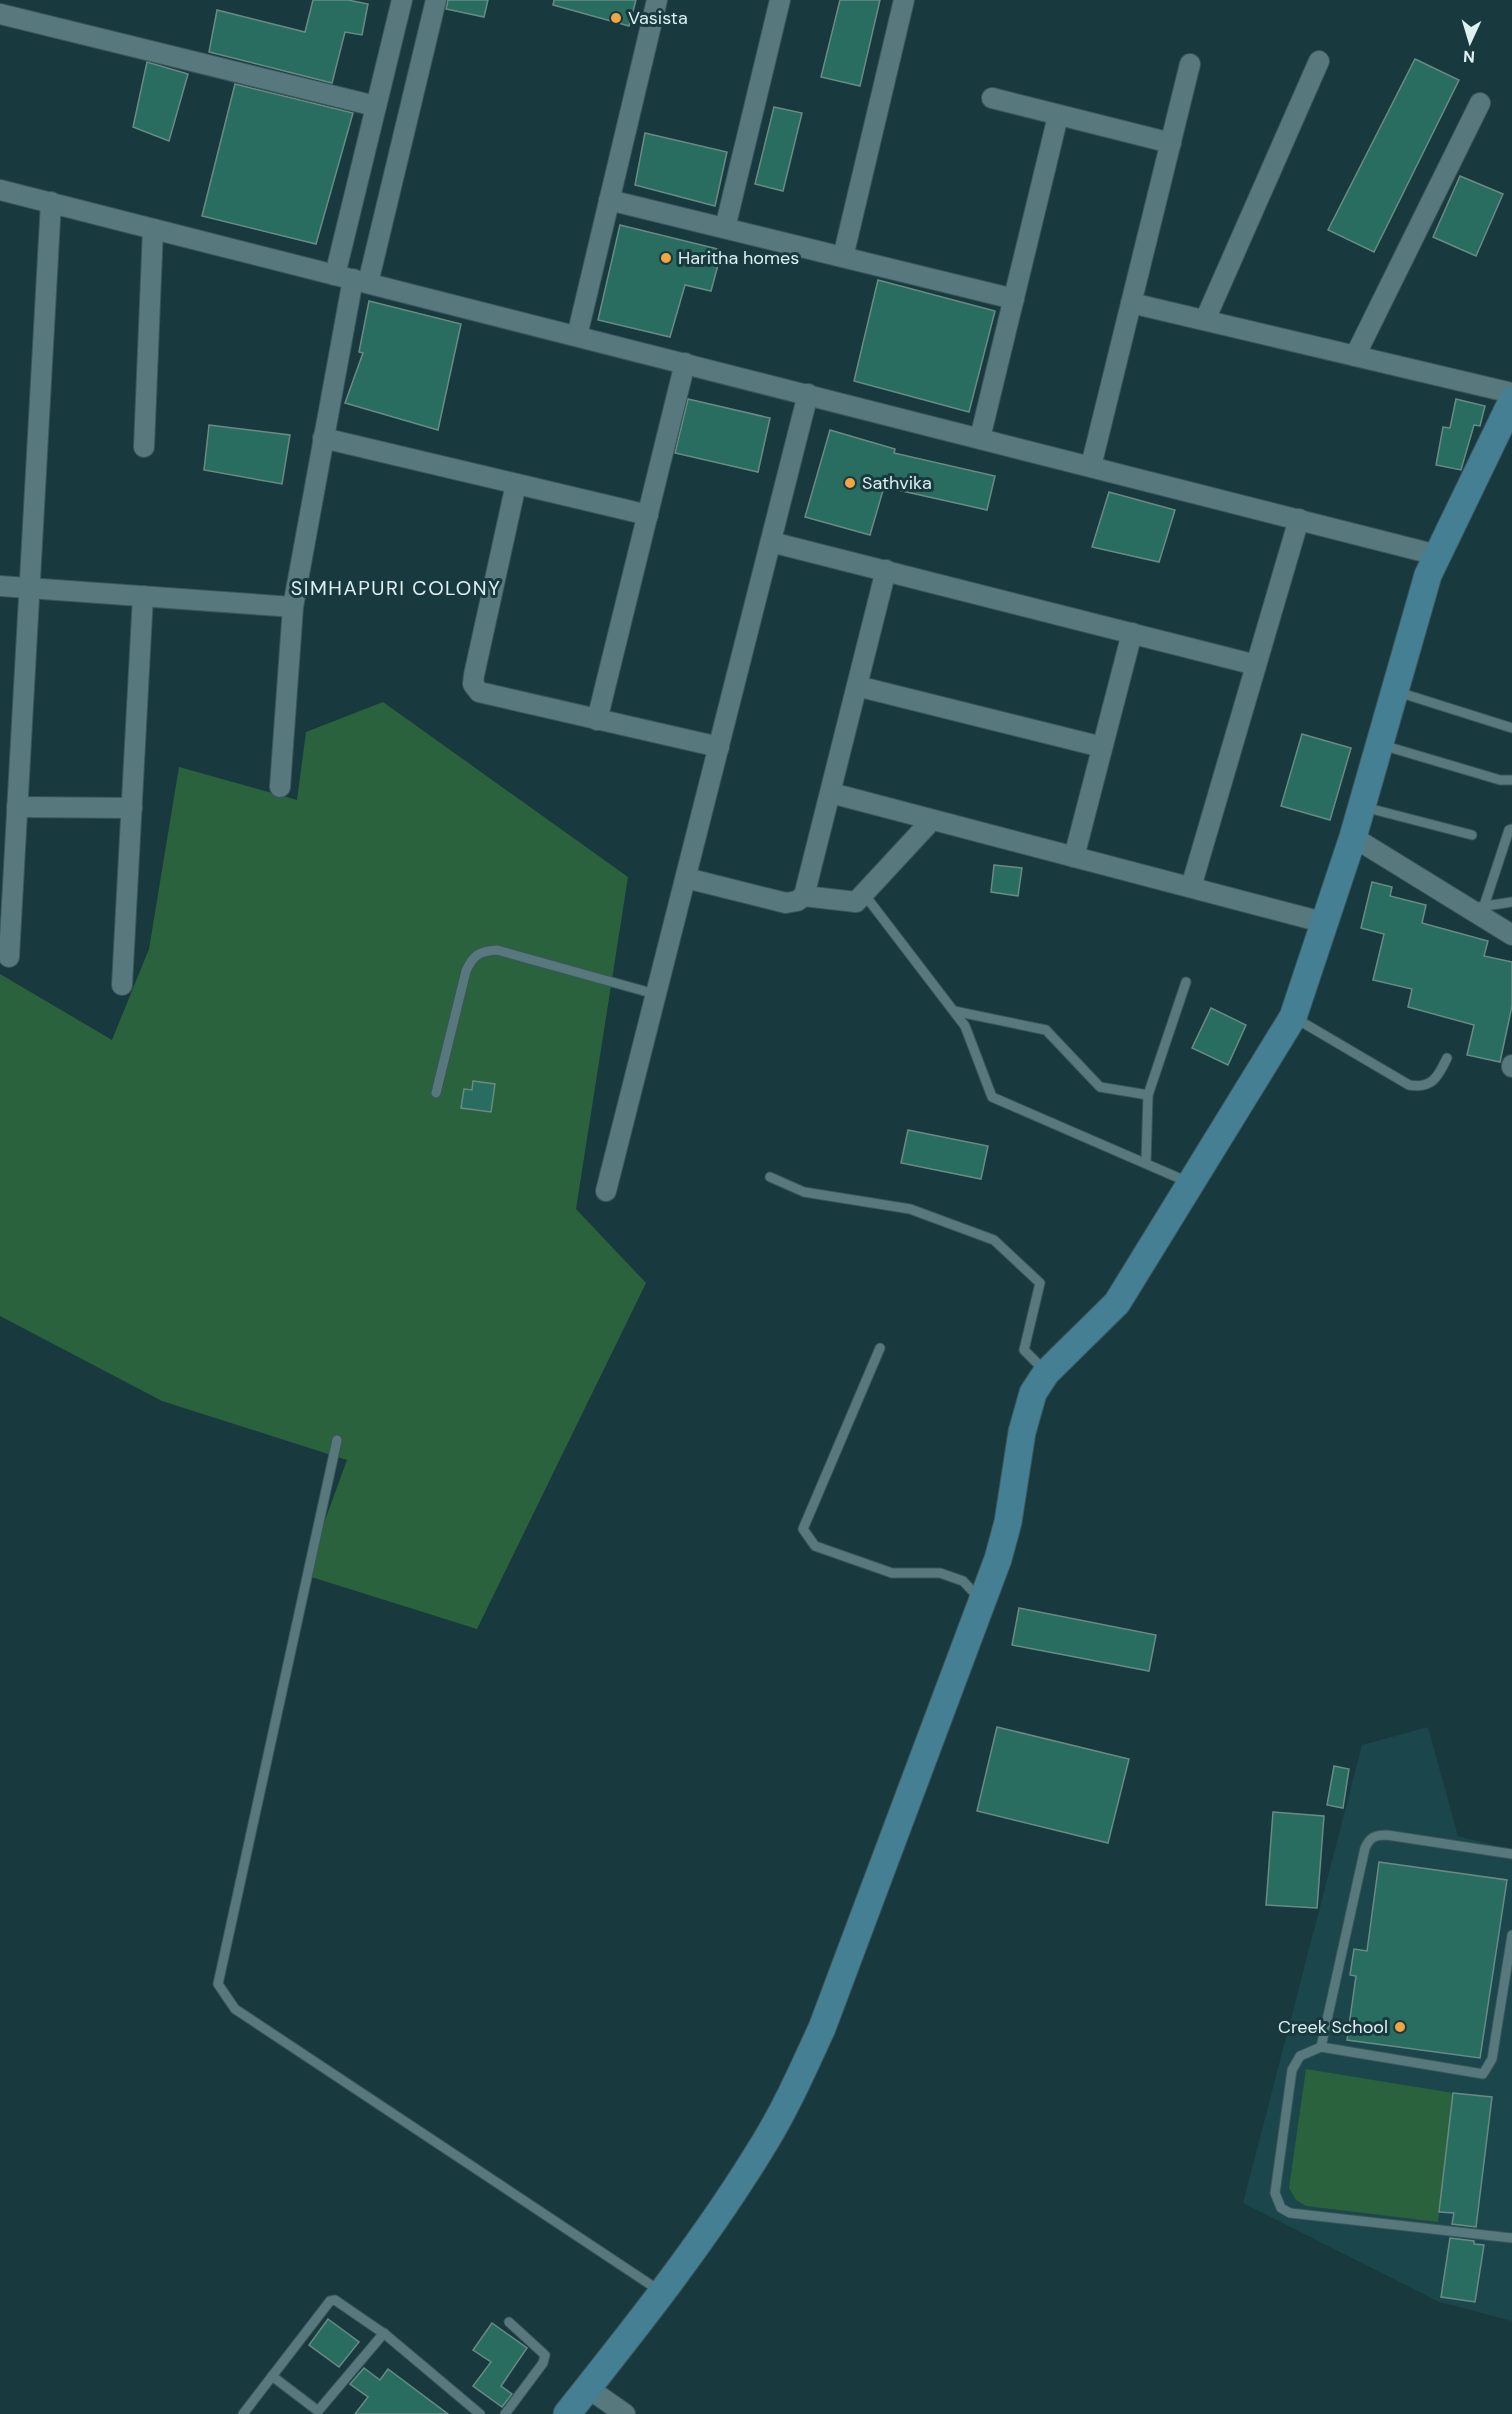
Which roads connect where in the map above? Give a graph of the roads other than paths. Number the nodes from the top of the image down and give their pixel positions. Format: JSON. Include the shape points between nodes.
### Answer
{"nodes":[{"id":1,"x":402,"y":0,"type":"edge"},
{"id":2,"x":436,"y":0,"type":"edge"},
{"id":3,"x":657,"y":0,"type":"edge"},
{"id":4,"x":780,"y":0,"type":"edge"},
{"id":5,"x":904,"y":0,"type":"edge"},
{"id":6,"x":0,"y":14,"type":"edge"},
{"id":7,"x":1319,"y":61,"type":"dead end"},
{"id":8,"x":1190,"y":64,"type":"dead end"},
{"id":9,"x":992,"y":98,"type":"dead end"},
{"id":10,"x":1480,"y":103,"type":"dead end"},
{"id":11,"x":375,"y":106,"type":"junction"},
{"id":12,"x":1058,"y":116,"type":"junction"},
{"id":13,"x":1171,"y":142,"type":"junction"},
{"id":14,"x":0,"y":190,"type":"edge"},
{"id":15,"x":609,"y":200,"type":"junction"},
{"id":16,"x":51,"y":202,"type":"junction"},
{"id":17,"x":725,"y":228,"type":"junction"},
{"id":18,"x":153,"y":229,"type":"junction"},
{"id":19,"x":843,"y":257,"type":"junction"},
{"id":20,"x":352,"y":279,"type":"junction"},
{"id":21,"x":1014,"y":299,"type":"junction"},
{"id":22,"x":1131,"y":303,"type":"junction"},
{"id":23,"x":1205,"y":321,"type":"junction"},
{"id":24,"x":577,"y":336,"type":"junction"},
{"id":25,"x":1355,"y":356,"type":"junction"},
{"id":26,"x":685,"y":363,"type":"junction"},
{"id":27,"x":1512,"y":393,"type":"edge"},
{"id":28,"x":808,"y":394,"type":"junction"},
{"id":29,"x":1512,"y":401,"type":"edge"},
{"id":30,"x":323,"y":438,"type":"junction"},
{"id":31,"x":980,"y":438,"type":"junction"},
{"id":32,"x":144,"y":447,"type":"dead end"},
{"id":33,"x":1091,"y":466,"type":"junction"},
{"id":34,"x":516,"y":484,"type":"junction"},
{"id":35,"x":648,"y":515,"type":"junction"},
{"id":36,"x":1299,"y":519,"type":"junction"},
{"id":37,"x":771,"y":542,"type":"junction"},
{"id":38,"x":1437,"y":555,"type":"junction"},
{"id":39,"x":886,"y":570,"type":"junction"},
{"id":40,"x":0,"y":586,"type":"edge"},
{"id":41,"x":29,"y":589,"type":"junction"},
{"id":42,"x":143,"y":596,"type":"junction"},
{"id":43,"x":293,"y":607,"type":"junction"},
{"id":44,"x":1132,"y":633,"type":"junction"},
{"id":45,"x":1256,"y":665,"type":"junction"},
{"id":46,"x":857,"y":686,"type":"junction"},
{"id":47,"x":1393,"y":690,"type":"junction"},
{"id":48,"x":597,"y":720,"type":"junction"},
{"id":49,"x":1512,"y":728,"type":"edge"},
{"id":50,"x":1378,"y":744,"type":"junction"},
{"id":51,"x":719,"y":747,"type":"junction"},
{"id":52,"x":1102,"y":747,"type":"junction"},
{"id":53,"x":1512,"y":780,"type":"edge"},
{"id":54,"x":280,"y":787,"type":"dead end"},
{"id":55,"x":831,"y":793,"type":"junction"},
{"id":56,"x":1361,"y":806,"type":"junction"},
{"id":57,"x":17,"y":807,"type":"junction"},
{"id":58,"x":132,"y":808,"type":"junction"},
{"id":59,"x":932,"y":820,"type":"junction"},
{"id":60,"x":1512,"y":829,"type":"edge"},
{"id":61,"x":1472,"y":835,"type":"dead end"},
{"id":62,"x":1353,"y":837,"type":"junction"},
{"id":63,"x":1074,"y":857,"type":"junction"},
{"id":64,"x":686,"y":878,"type":"junction"},
{"id":65,"x":1191,"y":887,"type":"junction"},
{"id":66,"x":6,"y":891,"type":"edge"},
{"id":67,"x":864,"y":894,"type":"junction"},
{"id":68,"x":804,"y":896,"type":"junction"},
{"id":69,"x":1512,"y":902,"type":"edge"},
{"id":70,"x":1477,"y":907,"type":"junction"},
{"id":71,"x":1326,"y":923,"type":"junction"},
{"id":72,"x":1512,"y":935,"type":"edge"},
{"id":73,"x":9,"y":957,"type":"dead end"},
{"id":74,"x":1186,"y":982,"type":"dead end"},
{"id":75,"x":122,"y":985,"type":"dead end"},
{"id":76,"x":656,"y":994,"type":"junction"},
{"id":77,"x":954,"y":1011,"type":"junction"},
{"id":78,"x":1293,"y":1017,"type":"junction"},
{"id":79,"x":1447,"y":1058,"type":"dead end"},
{"id":80,"x":436,"y":1093,"type":"dead end"},
{"id":81,"x":1148,"y":1095,"type":"junction"},
{"id":82,"x":1146,"y":1164,"type":"junction"},
{"id":83,"x":770,"y":1177,"type":"dead end"},
{"id":84,"x":1191,"y":1184,"type":"junction"},
{"id":85,"x":606,"y":1191,"type":"dead end"},
{"id":86,"x":880,"y":1348,"type":"dead end"},
{"id":87,"x":1047,"y":1373,"type":"junction"},
{"id":88,"x":337,"y":1440,"type":"dead end"},
{"id":89,"x":981,"y":1599,"type":"junction"},
{"id":90,"x":1512,"y":1854,"type":"edge"},
{"id":91,"x":1512,"y":1935,"type":"edge"},
{"id":92,"x":1321,"y":2047,"type":"junction"},
{"id":93,"x":1512,"y":2238,"type":"edge"},
{"id":94,"x":662,"y":2292,"type":"junction"},
{"id":95,"x":509,"y":2322,"type":"dead end"},
{"id":96,"x":384,"y":2333,"type":"junction"},
{"id":97,"x":272,"y":2376,"type":"junction"},
{"id":98,"x":588,"y":2388,"type":"junction"},
{"id":99,"x":243,"y":2414,"type":"edge"},
{"id":100,"x":480,"y":2414,"type":"edge"},
{"id":101,"x":505,"y":2414,"type":"edge"},
{"id":102,"x":567,"y":2414,"type":"edge"},
{"id":103,"x":625,"y":2414,"type":"edge"}],
"edges":[{"from":1,"to":11,"type":"street"},
{"from":2,"to":20,"type":"street"},
{"from":3,"to":15,"type":"street"},
{"from":4,"to":17,"type":"street"},
{"from":5,"to":19,"type":"street"},
{"from":6,"to":11,"type":"street"},
{"from":7,"to":23,"type":"street"},
{"from":8,"to":13,"type":"street"},
{"from":9,"to":12,"type":"street"},
{"from":10,"to":25,"type":"street"},
{"from":11,"to":20,"type":"street"},
{"from":12,"to":13,"type":"street"},
{"from":12,"to":21,"type":"street"},
{"from":13,"to":22,"type":"street"},
{"from":14,"to":16,"type":"street"},
{"from":15,"to":17,"type":"street"},
{"from":15,"to":24,"type":"street"},
{"from":16,"to":18,"type":"street"},
{"from":16,"to":41,"type":"street"},
{"from":17,"to":19,"type":"street"},
{"from":18,"to":20,"type":"street"},
{"from":18,"to":32,"type":"street"},
{"from":19,"to":21,"type":"street"},
{"from":20,"to":24,"type":"street"},
{"from":20,"to":30,"type":"street"},
{"from":21,"to":31,"type":"street"},
{"from":22,"to":23,"type":"street"},
{"from":22,"to":33,"type":"street"},
{"from":23,"to":25,"type":"street"},
{"from":24,"to":26,"type":"street"},
{"from":25,"to":27,"type":"street"},
{"from":26,"to":28,"type":"street"},
{"from":26,"to":35,"type":"street"},
{"from":28,"to":31,"type":"street"},
{"from":28,"to":37,"type":"street"},
{"from":29,"to":38,"type":"street"},
{"from":30,"to":34,"type":"street"},
{"from":30,"to":43,"type":"street"},
{"from":31,"to":33,"type":"street"},
{"from":33,"to":36,"type":"street"},
{"from":34,"to":35,"type":"street"},
{"from":34,"to":48,"type":"street","via":[[473,684],[487,696]]},
{"from":35,"to":48,"type":"street"},
{"from":36,"to":38,"type":"street"},
{"from":36,"to":45,"type":"street"},
{"from":37,"to":39,"type":"street"},
{"from":37,"to":51,"type":"street"},
{"from":38,"to":47,"type":"street"},
{"from":39,"to":44,"type":"street"},
{"from":39,"to":46,"type":"street"},
{"from":40,"to":41,"type":"street"},
{"from":41,"to":42,"type":"street"},
{"from":41,"to":57,"type":"street"},
{"from":42,"to":43,"type":"street"},
{"from":42,"to":58,"type":"street"},
{"from":43,"to":54,"type":"street"},
{"from":44,"to":45,"type":"street"},
{"from":44,"to":52,"type":"street"},
{"from":45,"to":65,"type":"street"},
{"from":46,"to":52,"type":"street"},
{"from":46,"to":55,"type":"street"},
{"from":47,"to":49,"type":"lane"},
{"from":47,"to":50,"type":"street"},
{"from":48,"to":51,"type":"street"},
{"from":50,"to":53,"type":"lane","via":[[1500,780]]},
{"from":50,"to":56,"type":"street"},
{"from":51,"to":64,"type":"street"},
{"from":52,"to":63,"type":"street"},
{"from":55,"to":59,"type":"street"},
{"from":55,"to":68,"type":"street"},
{"from":56,"to":61,"type":"lane"},
{"from":56,"to":62,"type":"street"},
{"from":57,"to":58,"type":"street"},
{"from":57,"to":66,"type":"street"},
{"from":58,"to":75,"type":"street"},
{"from":59,"to":63,"type":"street"},
{"from":59,"to":67,"type":"street"},
{"from":60,"to":70,"type":"lane"},
{"from":62,"to":70,"type":"street"},
{"from":62,"to":71,"type":"street"},
{"from":63,"to":65,"type":"street"},
{"from":64,"to":68,"type":"street","via":[[786,903]]},
{"from":64,"to":76,"type":"street"},
{"from":65,"to":71,"type":"street"},
{"from":66,"to":73,"type":"street"},
{"from":67,"to":68,"type":"street","via":[[856,902]]},
{"from":67,"to":77,"type":"lane"},
{"from":69,"to":70,"type":"lane"},
{"from":70,"to":72,"type":"street"},
{"from":71,"to":78,"type":"street"},
{"from":74,"to":81,"type":"lane"},
{"from":76,"to":80,"type":"lane","via":[[497,950],[483,951],[471,959],[466,971]]},
{"from":76,"to":85,"type":"street"},
{"from":77,"to":81,"type":"lane","via":[[1046,1030],[1100,1087]]},
{"from":77,"to":82,"type":"lane","via":[[965,1026],[992,1097]]},
{"from":78,"to":79,"type":"lane","via":[[1409,1085],[1422,1087],[1436,1080]]},
{"from":78,"to":84,"type":"street"},
{"from":81,"to":82,"type":"lane"},
{"from":82,"to":84,"type":"lane"},
{"from":83,"to":87,"type":"lane","via":[[804,1192],[910,1209],[994,1240],[1040,1282],[1024,1350]]},
{"from":84,"to":87,"type":"street","via":[[1117,1303]]},
{"from":86,"to":89,"type":"lane","via":[[803,1529],[815,1546],[892,1573],[940,1573],[963,1581]]},
{"from":87,"to":89,"type":"street","via":[[1033,1393],[1027,1411],[1008,1522]]},
{"from":88,"to":94,"type":"lane","via":[[218,1984],[235,2009]]},
{"from":89,"to":94,"type":"street","via":[[822,2028],[791,2096],[726,2202]]},
{"from":90,"to":92,"type":"lane","via":[[1387,1834],[1368,1840]]},
{"from":91,"to":92,"type":"lane","via":[[1492,2059],[1483,2074]]},
{"from":92,"to":93,"type":"lane","via":[[1300,2056],[1292,2070],[1275,2193],[1281,2208]]},
{"from":94,"to":98,"type":"street"},
{"from":95,"to":101,"type":"lane","via":[[545,2355]]},
{"from":96,"to":97,"type":"lane","via":[[335,2300],[330,2301]]},
{"from":96,"to":97,"type":"lane","via":[[318,2411]]},
{"from":96,"to":100,"type":"lane"},
{"from":97,"to":99,"type":"lane"},
{"from":98,"to":102,"type":"street"},
{"from":98,"to":103,"type":"street"}]}
